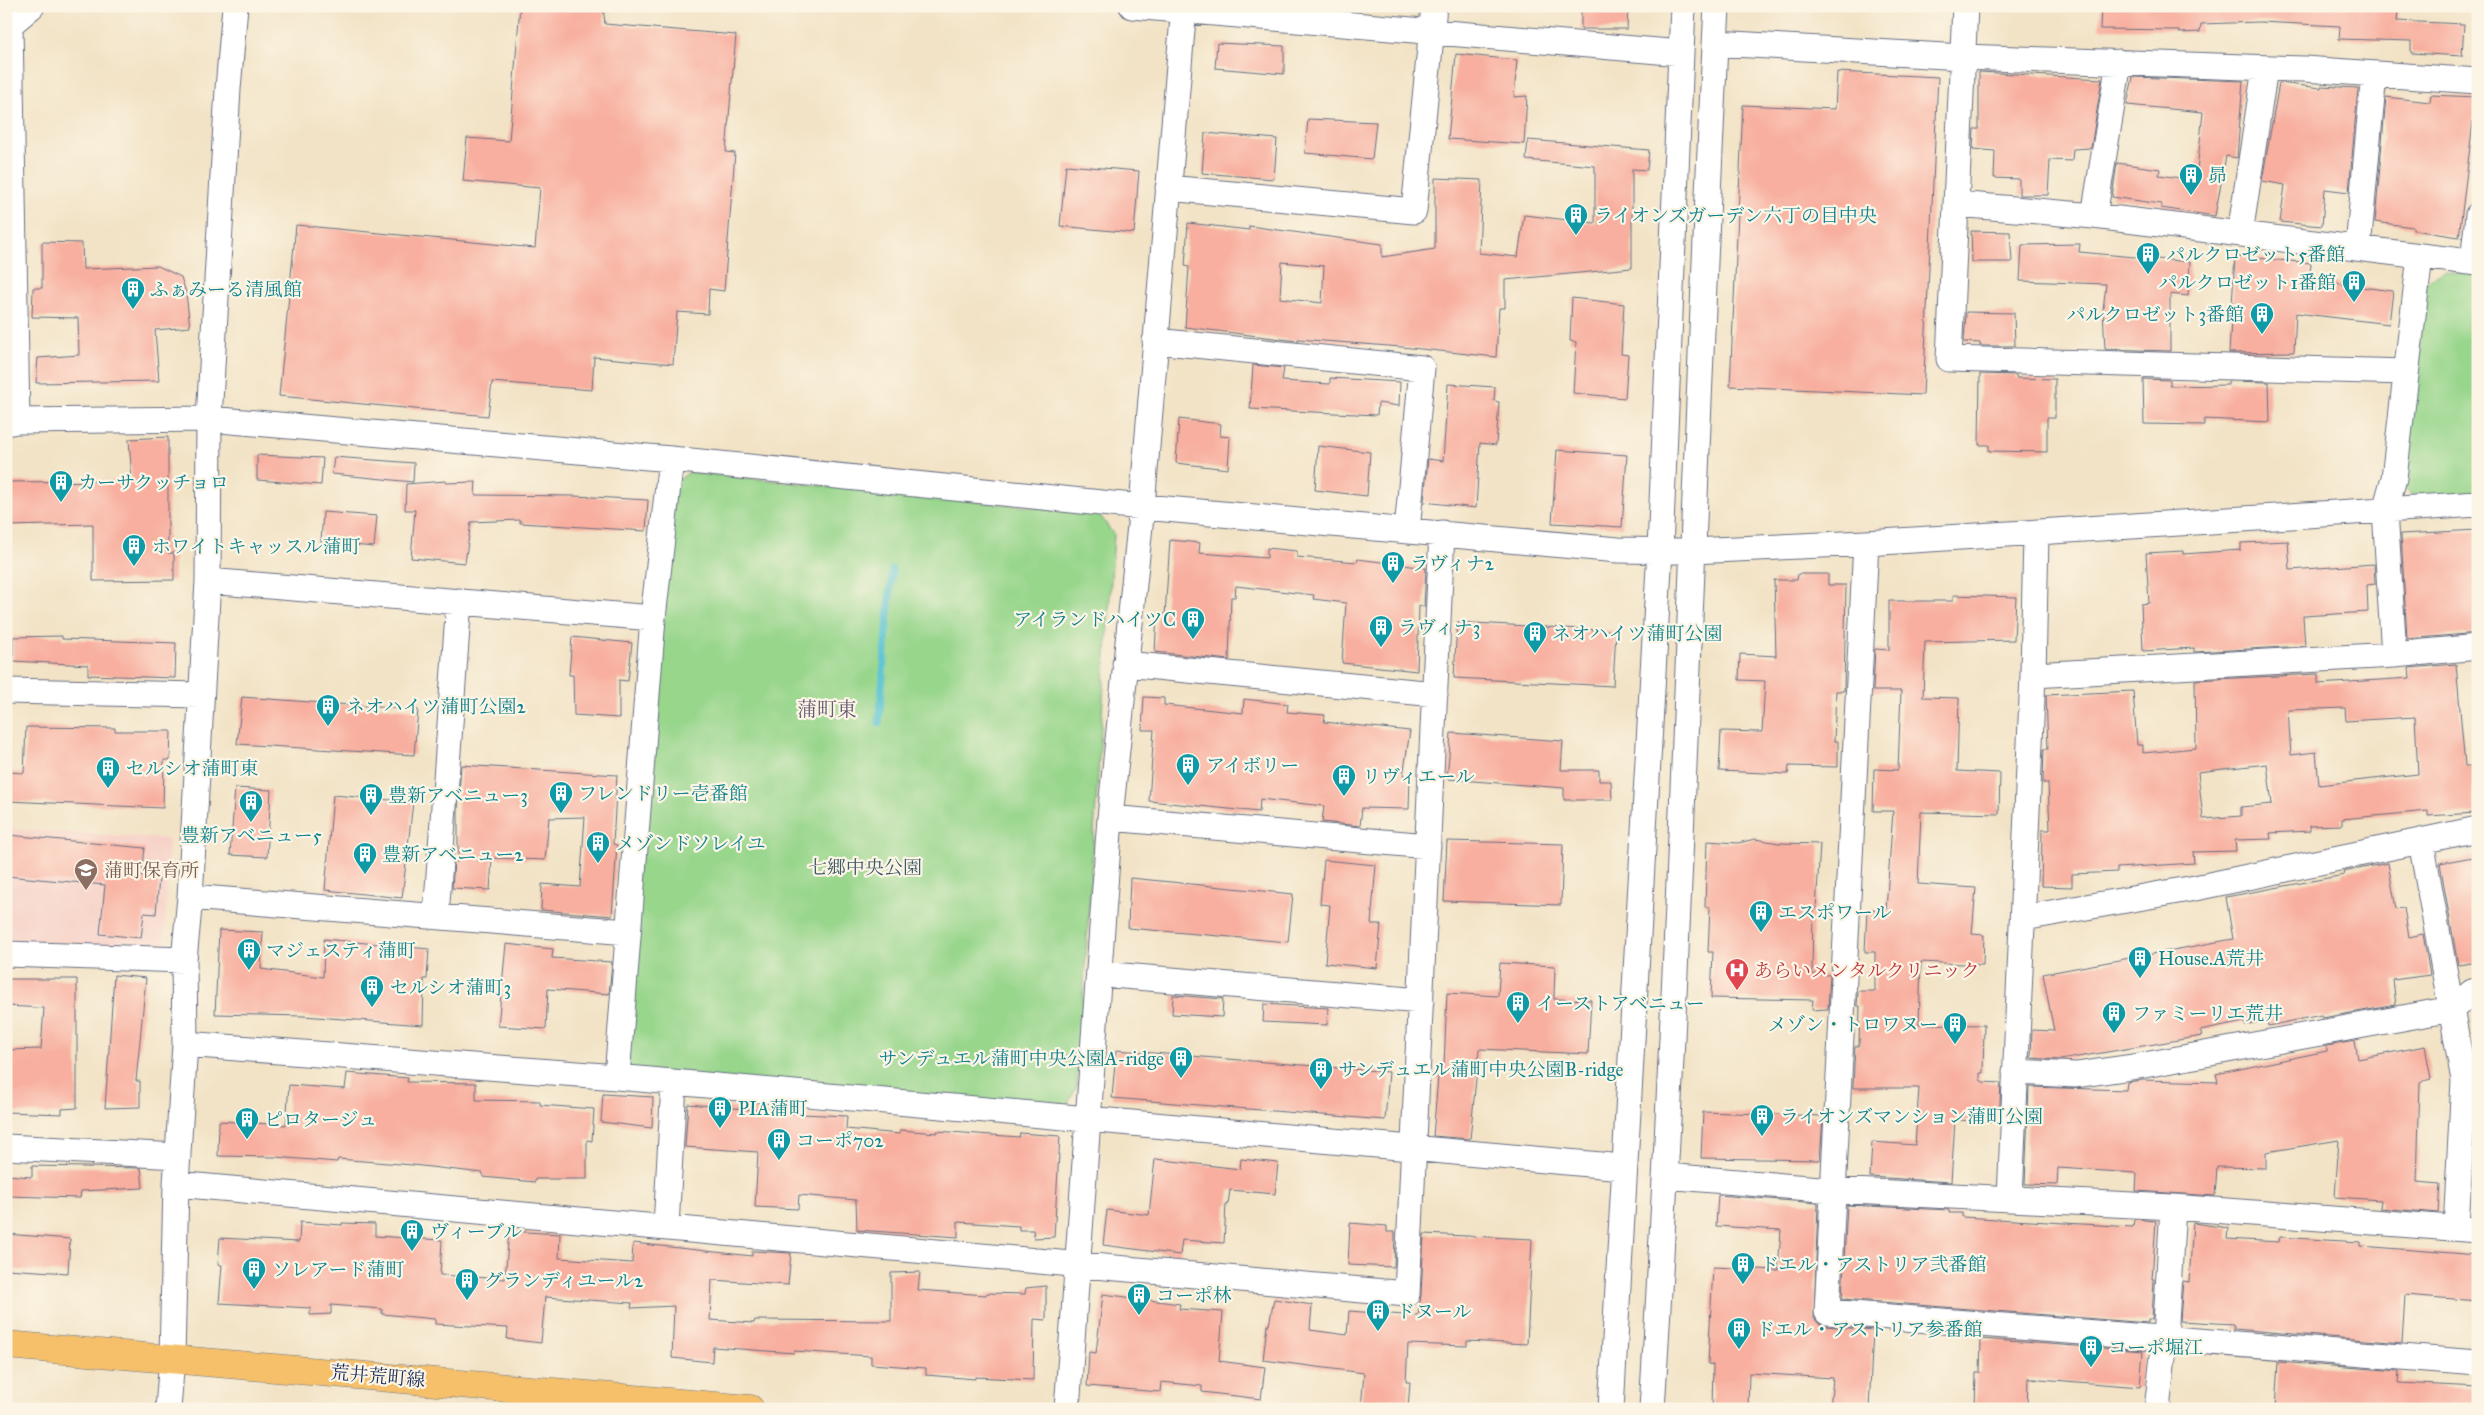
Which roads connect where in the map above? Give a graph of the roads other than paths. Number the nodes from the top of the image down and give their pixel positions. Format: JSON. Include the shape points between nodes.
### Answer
{"nodes":[{"id":1,"x":32,"y":6,"type":"edge"},
{"id":2,"x":235,"y":6,"type":"edge"},
{"id":3,"x":1132,"y":6,"type":"edge"},
{"id":4,"x":1434,"y":6,"type":"edge"},
{"id":5,"x":1683,"y":6,"type":"edge"},
{"id":6,"x":1718,"y":6,"type":"edge"},
{"id":7,"x":1964,"y":6,"type":"edge"},
{"id":8,"x":1184,"y":8,"type":"edge"},
{"id":9,"x":8,"y":26,"type":"edge"},
{"id":10,"x":1432,"y":31,"type":"junction"},
{"id":11,"x":1716,"y":43,"type":"junction"},
{"id":12,"x":1681,"y":53,"type":"junction"},
{"id":13,"x":1962,"y":57,"type":"junction"},
{"id":14,"x":2119,"y":62,"type":"junction"},
{"id":15,"x":2265,"y":68,"type":"junction"},
{"id":16,"x":2374,"y":74,"type":"junction"},
{"id":17,"x":2478,"y":81,"type":"edge"},
{"id":18,"x":1168,"y":188,"type":"junction"},
{"id":19,"x":1957,"y":204,"type":"junction"},
{"id":20,"x":2478,"y":215,"type":"edge"},
{"id":21,"x":2094,"y":216,"type":"junction"},
{"id":22,"x":2240,"y":234,"type":"junction"},
{"id":23,"x":2358,"y":248,"type":"junction"},
{"id":24,"x":2420,"y":256,"type":"junction"},
{"id":25,"x":2475,"y":263,"type":"edge"},
{"id":26,"x":1154,"y":341,"type":"junction"},
{"id":27,"x":2406,"y":372,"type":"junction"},
{"id":28,"x":209,"y":418,"type":"junction"},
{"id":29,"x":12,"y":422,"type":"edge"},
{"id":30,"x":671,"y":459,"type":"junction"},
{"id":31,"x":2478,"y":504,"type":"edge"},
{"id":32,"x":1142,"y":506,"type":"junction"},
{"id":33,"x":2385,"y":510,"type":"junction"},
{"id":34,"x":1408,"y":531,"type":"junction"},
{"id":35,"x":1442,"y":533,"type":"junction"},
{"id":36,"x":2036,"y":534,"type":"junction"},
{"id":37,"x":1866,"y":543,"type":"junction"},
{"id":38,"x":1660,"y":550,"type":"junction"},
{"id":39,"x":1691,"y":551,"type":"junction"},
{"id":40,"x":208,"y":581,"type":"junction"},
{"id":41,"x":459,"y":601,"type":"junction"},
{"id":42,"x":653,"y":618,"type":"junction"},
{"id":43,"x":2478,"y":646,"type":"edge"},
{"id":44,"x":2394,"y":655,"type":"junction"},
{"id":45,"x":1125,"y":664,"type":"junction"},
{"id":46,"x":2033,"y":675,"type":"junction"},
{"id":47,"x":7,"y":691,"type":"edge"},
{"id":48,"x":1435,"y":694,"type":"junction"},
{"id":49,"x":200,"y":695,"type":"junction"},
{"id":50,"x":1110,"y":818,"type":"junction"},
{"id":51,"x":2478,"y":829,"type":"edge"},
{"id":52,"x":2421,"y":841,"type":"junction"},
{"id":53,"x":1428,"y":846,"type":"junction"},
{"id":54,"x":190,"y":898,"type":"junction"},
{"id":55,"x":436,"y":916,"type":"junction"},
{"id":56,"x":2023,"y":918,"type":"junction"},
{"id":57,"x":628,"y":932,"type":"junction"},
{"id":58,"x":6,"y":954,"type":"edge"},
{"id":59,"x":184,"y":960,"type":"junction"},
{"id":60,"x":1100,"y":974,"type":"junction"},
{"id":61,"x":2478,"y":990,"type":"edge"},
{"id":62,"x":1421,"y":1001,"type":"junction"},
{"id":63,"x":2452,"y":1009,"type":"junction"},
{"id":64,"x":185,"y":1044,"type":"junction"},
{"id":65,"x":2016,"y":1072,"type":"junction"},
{"id":66,"x":617,"y":1078,"type":"junction"},
{"id":67,"x":2471,"y":1080,"type":"edge"},
{"id":68,"x":674,"y":1083,"type":"junction"},
{"id":69,"x":1087,"y":1120,"type":"junction"},
{"id":70,"x":6,"y":1147,"type":"edge"},
{"id":71,"x":1414,"y":1149,"type":"junction"},
{"id":72,"x":178,"y":1156,"type":"junction"},
{"id":73,"x":1623,"y":1167,"type":"junction"},
{"id":74,"x":1666,"y":1176,"type":"junction"},
{"id":75,"x":176,"y":1184,"type":"junction"},
{"id":76,"x":1832,"y":1190,"type":"junction"},
{"id":77,"x":2010,"y":1198,"type":"junction"},
{"id":78,"x":2174,"y":1207,"type":"junction"},
{"id":79,"x":666,"y":1227,"type":"junction"},
{"id":80,"x":2467,"y":1229,"type":"edge"},
{"id":81,"x":1078,"y":1264,"type":"junction"},
{"id":82,"x":2165,"y":1339,"type":"junction"},
{"id":83,"x":6,"y":1344,"type":"edge"},
{"id":84,"x":172,"y":1358,"type":"junction"},
{"id":85,"x":2478,"y":1363,"type":"edge"},
{"id":86,"x":168,"y":1409,"type":"edge"},
{"id":87,"x":750,"y":1409,"type":"edge"},
{"id":88,"x":1067,"y":1409,"type":"edge"},
{"id":89,"x":1611,"y":1409,"type":"edge"},
{"id":90,"x":1652,"y":1409,"type":"edge"},
{"id":91,"x":2157,"y":1409,"type":"edge"}],
"edges":[{"from":1,"to":9,"type":"street"},
{"from":2,"to":28,"type":"street"},
{"from":3,"to":8,"type":"street"},
{"from":4,"to":10,"type":"street"},
{"from":5,"to":12,"type":"street"},
{"from":6,"to":11,"type":"street"},
{"from":7,"to":13,"type":"street"},
{"from":8,"to":10,"type":"street"},
{"from":8,"to":18,"type":"street"},
{"from":9,"to":29,"type":"street"},
{"from":10,"to":12,"type":"street"},
{"from":10,"to":18,"type":"street","via":[[1414,211]]},
{"from":11,"to":13,"type":"street"},
{"from":11,"to":39,"type":"street"},
{"from":12,"to":38,"type":"street"},
{"from":13,"to":14,"type":"street"},
{"from":13,"to":19,"type":"street"},
{"from":14,"to":15,"type":"street"},
{"from":14,"to":21,"type":"street"},
{"from":15,"to":16,"type":"street"},
{"from":15,"to":22,"type":"street"},
{"from":16,"to":17,"type":"street"},
{"from":16,"to":23,"type":"street"},
{"from":18,"to":26,"type":"street"},
{"from":19,"to":21,"type":"street"},
{"from":19,"to":27,"type":"street","via":[[1949,359]]},
{"from":20,"to":25,"type":"street"},
{"from":21,"to":22,"type":"street"},
{"from":22,"to":23,"type":"street"},
{"from":23,"to":24,"type":"street"},
{"from":24,"to":25,"type":"street"},
{"from":24,"to":27,"type":"street"},
{"from":26,"to":32,"type":"street"},
{"from":26,"to":34,"type":"street","via":[[1422,368]]},
{"from":27,"to":33,"type":"street","via":[[2394,478]]},
{"from":28,"to":29,"type":"street"},
{"from":28,"to":30,"type":"street"},
{"from":28,"to":40,"type":"street"},
{"from":30,"to":32,"type":"street"},
{"from":30,"to":42,"type":"street"},
{"from":31,"to":33,"type":"street"},
{"from":32,"to":34,"type":"street"},
{"from":32,"to":45,"type":"street"},
{"from":33,"to":36,"type":"street"},
{"from":33,"to":44,"type":"street"},
{"from":34,"to":35,"type":"street"},
{"from":35,"to":38,"type":"street","via":[[1618,550]]},
{"from":35,"to":48,"type":"street"},
{"from":36,"to":37,"type":"street"},
{"from":36,"to":46,"type":"street"},
{"from":37,"to":39,"type":"street"},
{"from":37,"to":76,"type":"street"},
{"from":38,"to":39,"type":"street"},
{"from":38,"to":73,"type":"street"},
{"from":39,"to":74,"type":"street"},
{"from":40,"to":41,"type":"street"},
{"from":40,"to":49,"type":"street"},
{"from":41,"to":42,"type":"street"},
{"from":41,"to":55,"type":"street"},
{"from":42,"to":57,"type":"street"},
{"from":43,"to":44,"type":"street"},
{"from":44,"to":46,"type":"street"},
{"from":45,"to":48,"type":"street"},
{"from":45,"to":50,"type":"street"},
{"from":46,"to":56,"type":"street"},
{"from":47,"to":49,"type":"street"},
{"from":48,"to":53,"type":"street"},
{"from":49,"to":54,"type":"street"},
{"from":50,"to":53,"type":"street"},
{"from":50,"to":60,"type":"street"},
{"from":51,"to":52,"type":"street"},
{"from":52,"to":56,"type":"street","via":[[2195,888]]},
{"from":52,"to":63,"type":"street"},
{"from":53,"to":62,"type":"street"},
{"from":54,"to":55,"type":"street"},
{"from":54,"to":59,"type":"street"},
{"from":55,"to":57,"type":"street"},
{"from":56,"to":65,"type":"street"},
{"from":57,"to":66,"type":"street"},
{"from":58,"to":59,"type":"street"},
{"from":59,"to":64,"type":"street"},
{"from":60,"to":62,"type":"street"},
{"from":60,"to":69,"type":"street"},
{"from":61,"to":63,"type":"street"},
{"from":62,"to":71,"type":"street"},
{"from":63,"to":65,"type":"street","via":[[2139,1066],[2076,1075]]},
{"from":63,"to":67,"type":"street"},
{"from":64,"to":66,"type":"street"},
{"from":64,"to":72,"type":"street"},
{"from":65,"to":77,"type":"street"},
{"from":66,"to":68,"type":"street"},
{"from":67,"to":80,"type":"street"},
{"from":68,"to":69,"type":"street"},
{"from":68,"to":79,"type":"street"},
{"from":69,"to":71,"type":"street"},
{"from":69,"to":81,"type":"street"},
{"from":70,"to":72,"type":"street"},
{"from":71,"to":73,"type":"street"},
{"from":71,"to":81,"type":"street","via":[[1408,1294]]},
{"from":72,"to":75,"type":"street"},
{"from":73,"to":89,"type":"street"},
{"from":74,"to":76,"type":"street"},
{"from":74,"to":90,"type":"street"},
{"from":75,"to":79,"type":"street"},
{"from":75,"to":84,"type":"street"},
{"from":76,"to":77,"type":"street"},
{"from":76,"to":82,"type":"street","via":[[1827,1312]]},
{"from":77,"to":78,"type":"street"},
{"from":78,"to":80,"type":"street"},
{"from":78,"to":82,"type":"street"},
{"from":79,"to":81,"type":"street"},
{"from":81,"to":88,"type":"street"},
{"from":82,"to":85,"type":"street"},
{"from":82,"to":91,"type":"street"},
{"from":83,"to":84,"type":"main road","name":"荒井荒町線"},
{"from":84,"to":86,"type":"street"},
{"from":84,"to":87,"type":"main road","name":"荒井荒町線"}]}
